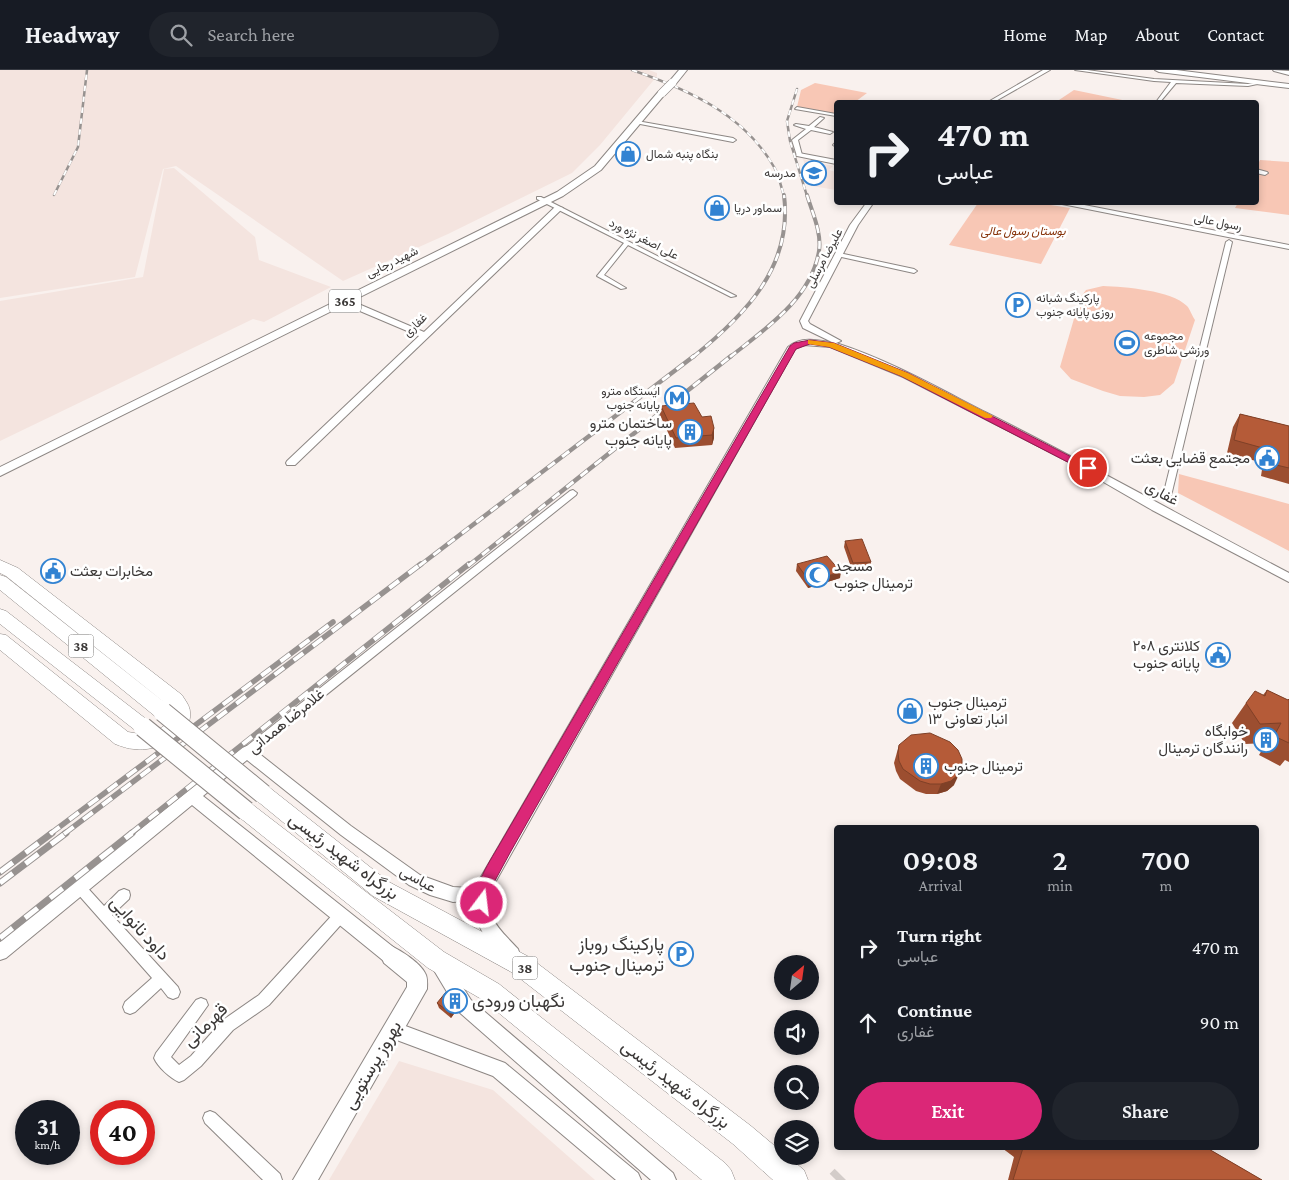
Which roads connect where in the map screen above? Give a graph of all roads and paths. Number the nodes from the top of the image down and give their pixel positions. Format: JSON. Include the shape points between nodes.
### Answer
{"nodes":[{"id":1,"x":675,"y":70,"type":"edge"},
{"id":2,"x":683,"y":70,"type":"edge"},
{"id":3,"x":1047,"y":70,"type":"edge"},
{"id":4,"x":1077,"y":70,"type":"edge"},
{"id":5,"x":1159,"y":70,"type":"edge"},
{"id":6,"x":1276,"y":70,"type":"edge"},
{"id":7,"x":1289,"y":73,"type":"edge"},
{"id":8,"x":669,"y":82,"type":"junction"},
{"id":9,"x":1174,"y":82,"type":"junction"},
{"id":10,"x":1260,"y":83,"type":"junction"},
{"id":11,"x":1289,"y":86,"type":"edge"},
{"id":12,"x":659,"y":92,"type":"junction"},
{"id":13,"x":994,"y":100,"type":"edge"},
{"id":14,"x":1160,"y":100,"type":"edge"},
{"id":15,"x":797,"y":108,"type":"dead end"},
{"id":16,"x":834,"y":115,"type":"edge"},
{"id":17,"x":822,"y":118,"type":"dead end"},
{"id":18,"x":637,"y":122,"type":"junction"},
{"id":19,"x":796,"y":125,"type":"dead end"},
{"id":20,"x":811,"y":128,"type":"junction"},
{"id":21,"x":830,"y":132,"type":"dead end"},
{"id":22,"x":733,"y":140,"type":"dead end"},
{"id":23,"x":799,"y":155,"type":"joint"},
{"id":24,"x":834,"y":162,"type":"edge"},
{"id":25,"x":1259,"y":172,"type":"edge"},
{"id":26,"x":1265,"y":173,"type":"dead end"},
{"id":27,"x":542,"y":200,"type":"junction"},
{"id":28,"x":869,"y":205,"type":"edge"},
{"id":29,"x":1071,"y":205,"type":"edge"},
{"id":30,"x":559,"y":208,"type":"junction"},
{"id":31,"x":1228,"y":242,"type":"dead end"},
{"id":32,"x":627,"y":243,"type":"junction"},
{"id":33,"x":1289,"y":247,"type":"edge"},
{"id":34,"x":839,"y":255,"type":"junction"},
{"id":35,"x":914,"y":271,"type":"dead end"},
{"id":36,"x":622,"y":288,"type":"dead end"},
{"id":37,"x":732,"y":296,"type":"dead end"},
{"id":38,"x":344,"y":301,"type":"junction"},
{"id":39,"x":806,"y":326,"type":"joint"},
{"id":40,"x":424,"y":335,"type":"junction"},
{"id":41,"x":904,"y":374,"type":"junction"},
{"id":42,"x":0,"y":462,"type":"edge"},
{"id":43,"x":291,"y":463,"type":"dead end"},
{"id":44,"x":0,"y":472,"type":"edge"},
{"id":45,"x":573,"y":493,"type":"dead end"},
{"id":46,"x":1167,"y":496,"type":"dead end"},
{"id":47,"x":0,"y":566,"type":"edge"},
{"id":48,"x":1289,"y":578,"type":"edge"},
{"id":49,"x":0,"y":581,"type":"edge"},
{"id":50,"x":0,"y":614,"type":"edge"},
{"id":51,"x":0,"y":640,"type":"edge"},
{"id":52,"x":247,"y":752,"type":"junction"},
{"id":53,"x":192,"y":796,"type":"junction"},
{"id":54,"x":484,"y":887,"type":"junction"},
{"id":55,"x":80,"y":888,"type":"junction"},
{"id":56,"x":124,"y":896,"type":"dead end"},
{"id":57,"x":103,"y":915,"type":"junction"},
{"id":58,"x":341,"y":915,"type":"junction"},
{"id":59,"x":0,"y":952,"type":"edge"},
{"id":60,"x":391,"y":956,"type":"joint"},
{"id":61,"x":436,"y":960,"type":"junction"},
{"id":62,"x":521,"y":965,"type":"junction"},
{"id":63,"x":161,"y":978,"type":"junction"},
{"id":64,"x":173,"y":992,"type":"dead end"},
{"id":65,"x":201,"y":1005,"type":"dead end"},
{"id":66,"x":130,"y":1007,"type":"dead end"},
{"id":67,"x":392,"y":1030,"type":"junction"},
{"id":68,"x":210,"y":1118,"type":"dead end"},
{"id":69,"x":718,"y":1176,"type":"edge"},
{"id":70,"x":274,"y":1180,"type":"edge"},
{"id":71,"x":305,"y":1180,"type":"edge"},
{"id":72,"x":631,"y":1180,"type":"edge"},
{"id":73,"x":666,"y":1180,"type":"edge"},
{"id":74,"x":794,"y":1180,"type":"edge"}],
"edges":[{"from":1,"to":8,"type":"main road","number":"365"},
{"from":2,"to":8,"type":"main road","number":"365"},
{"from":3,"to":13,"type":"street"},
{"from":4,"to":9,"type":"street"},
{"from":5,"to":10,"type":"main road"},
{"from":6,"to":7,"type":"street"},
{"from":8,"to":12,"type":"main road","number":"365","bridge":true},
{"from":9,"to":10,"type":"street"},
{"from":9,"to":14,"type":"street"},
{"from":10,"to":11,"type":"main road"},
{"from":12,"to":18,"type":"main road","name":"شهید رجایی","number":"365"},
{"from":12,"to":27,"type":"main road","name":"شهید رجایی","number":"365","via":[[590,166]]},
{"from":15,"to":16,"type":"street"},
{"from":17,"to":20,"type":"street"},
{"from":18,"to":22,"type":"street"},
{"from":18,"to":27,"type":"main road","name":"شهید رجایی","number":"365","via":[[598,168],[560,194]]},
{"from":19,"to":20,"type":"street"},
{"from":20,"to":21,"type":"street"},
{"from":20,"to":23,"type":"street","via":[[795,140]]},
{"from":23,"to":24,"type":"street"},
{"from":25,"to":26,"type":"street"},
{"from":27,"to":30,"type":"street","name":"علی اصغر نژه ورد"},
{"from":27,"to":38,"type":"main road","name":"شهید رجایی","number":"365"},
{"from":27,"to":42,"type":"main road","name":"شهید رجایی","number":"365"},
{"from":28,"to":34,"type":"street","name":"علیرضا مرسلی","via":[[854,224]]},
{"from":29,"to":33,"type":"street","name":"رسول عالی"},
{"from":30,"to":32,"type":"street","name":"علی اصغر نژه ورد"},
{"from":30,"to":40,"type":"street","name":"غفاری"},
{"from":31,"to":46,"type":"street"},
{"from":32,"to":36,"type":"street","via":[[600,276]]},
{"from":32,"to":37,"type":"street","name":"علی اصغر نژه ورد"},
{"from":34,"to":35,"type":"street"},
{"from":34,"to":39,"type":"street","name":"علیرضا مرسلی","via":[[811,304],[804,321]]},
{"from":38,"to":40,"type":"street"},
{"from":38,"to":44,"type":"main road","name":"شهید رجایی","number":"365"},
{"from":39,"to":41,"type":"street","name":"غفاری"},
{"from":40,"to":43,"type":"street","name":"غفاری"},
{"from":41,"to":48,"type":"street","name":"غفاری","via":[[1071,459]]},
{"from":41,"to":54,"type":"street","via":[[831,345],[806,342],[792,347]]},
{"from":45,"to":52,"type":"street","name":"غلامرضا همدانی"},
{"from":47,"to":51,"type":"highway","via":[[12,572],[175,700],[181,706],[178,725],[163,737],[143,744],[131,743]]},
{"from":49,"to":62,"type":"highway","name":"بزرگراه شهید رئیسی","number":"38","bridge":true,"via":[[381,889]]},
{"from":50,"to":61,"type":"highway","name":"بزرگراه شهید رئیسی","number":"38","bridge":true},
{"from":52,"to":53,"type":"street","name":"غلامرضا همدانی"},
{"from":52,"to":54,"type":"street","name":"عباسی","via":[[360,841],[419,882],[453,895],[472,896]]},
{"from":53,"to":55,"type":"street","name":"غلامرضا همدانی"},
{"from":53,"to":58,"type":"street"},
{"from":54,"to":62,"type":"street","via":[[483,916]]},
{"from":55,"to":57,"type":"street","name":"داود نانوایی"},
{"from":55,"to":59,"type":"street","name":"غلامرضا همدانی"},
{"from":56,"to":57,"type":"street"},
{"from":57,"to":63,"type":"street","name":"داود نانوایی"},
{"from":58,"to":60,"type":"street"},
{"from":58,"to":65,"type":"street","name":"قهرمانی","via":[[264,1000],[228,1026],[179,1075],[161,1058]]},
{"from":60,"to":67,"type":"main road","name":"بهروز پرستویی","via":[[416,978],[417,989]]},
{"from":61,"to":69,"type":"highway","name":"بزرگراه شهید رئیسی","number":"38","via":[[491,992]]},
{"from":61,"to":73,"type":"street","via":[[466,1006]]},
{"from":62,"to":74,"type":"highway","name":"بزرگراه شهید رئیسی","number":"38","via":[[742,1135]]},
{"from":63,"to":64,"type":"street","name":"داود نانوایی"},
{"from":63,"to":66,"type":"street"},
{"from":67,"to":71,"type":"main road","name":"بهروز پرستویی"},
{"from":67,"to":72,"type":"street","via":[[499,1069]]},
{"from":68,"to":70,"type":"street"}]}
